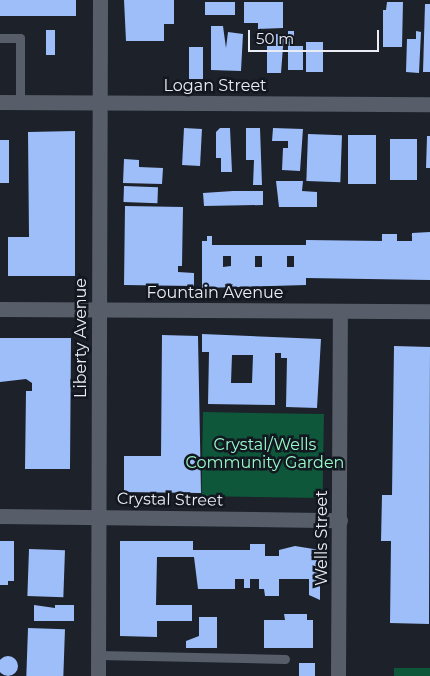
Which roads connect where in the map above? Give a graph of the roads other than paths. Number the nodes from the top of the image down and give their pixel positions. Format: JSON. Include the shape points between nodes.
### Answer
{"nodes":[{"id":1,"x":100,"y":0,"type":"edge"},
{"id":2,"x":0,"y":38,"type":"edge"},
{"id":3,"x":0,"y":102,"type":"edge"},
{"id":4,"x":20,"y":102,"type":"junction"},
{"id":5,"x":100,"y":103,"type":"junction"},
{"id":6,"x":430,"y":104,"type":"edge"},
{"id":7,"x":0,"y":309,"type":"edge"},
{"id":8,"x":99,"y":310,"type":"junction"},
{"id":9,"x":340,"y":311,"type":"junction"},
{"id":10,"x":430,"y":312,"type":"edge"},
{"id":11,"x":0,"y":516,"type":"edge"},
{"id":12,"x":98,"y":517,"type":"junction"},
{"id":13,"x":340,"y":520,"type":"junction"},
{"id":14,"x":98,"y":655,"type":"junction"},
{"id":15,"x":285,"y":659,"type":"dead end"},
{"id":16,"x":98,"y":676,"type":"edge"},
{"id":17,"x":338,"y":676,"type":"edge"}],
"edges":[{"from":1,"to":5,"type":"street","name":"Liberty Avenue"},
{"from":2,"to":4,"type":"lane","via":[[20,38]]},
{"from":3,"to":4,"type":"street","name":"Logan Street"},
{"from":4,"to":5,"type":"street","name":"Logan Street"},
{"from":5,"to":6,"type":"street","name":"Logan Street"},
{"from":5,"to":8,"type":"street","name":"Liberty Avenue"},
{"from":7,"to":8,"type":"street","name":"Fountain Avenue"},
{"from":8,"to":9,"type":"street","name":"Fountain Avenue"},
{"from":8,"to":12,"type":"street","name":"Liberty Avenue"},
{"from":9,"to":10,"type":"street","name":"Fountain Avenue"},
{"from":9,"to":13,"type":"street","name":"Wells Street"},
{"from":11,"to":12,"type":"street","name":"Crystal Street"},
{"from":12,"to":13,"type":"street","name":"Crystal Street"},
{"from":12,"to":14,"type":"street","name":"Liberty Avenue"},
{"from":13,"to":17,"type":"street","name":"Wells Street"},
{"from":14,"to":15,"type":"lane"},
{"from":14,"to":16,"type":"street","name":"Liberty Avenue"}]}
